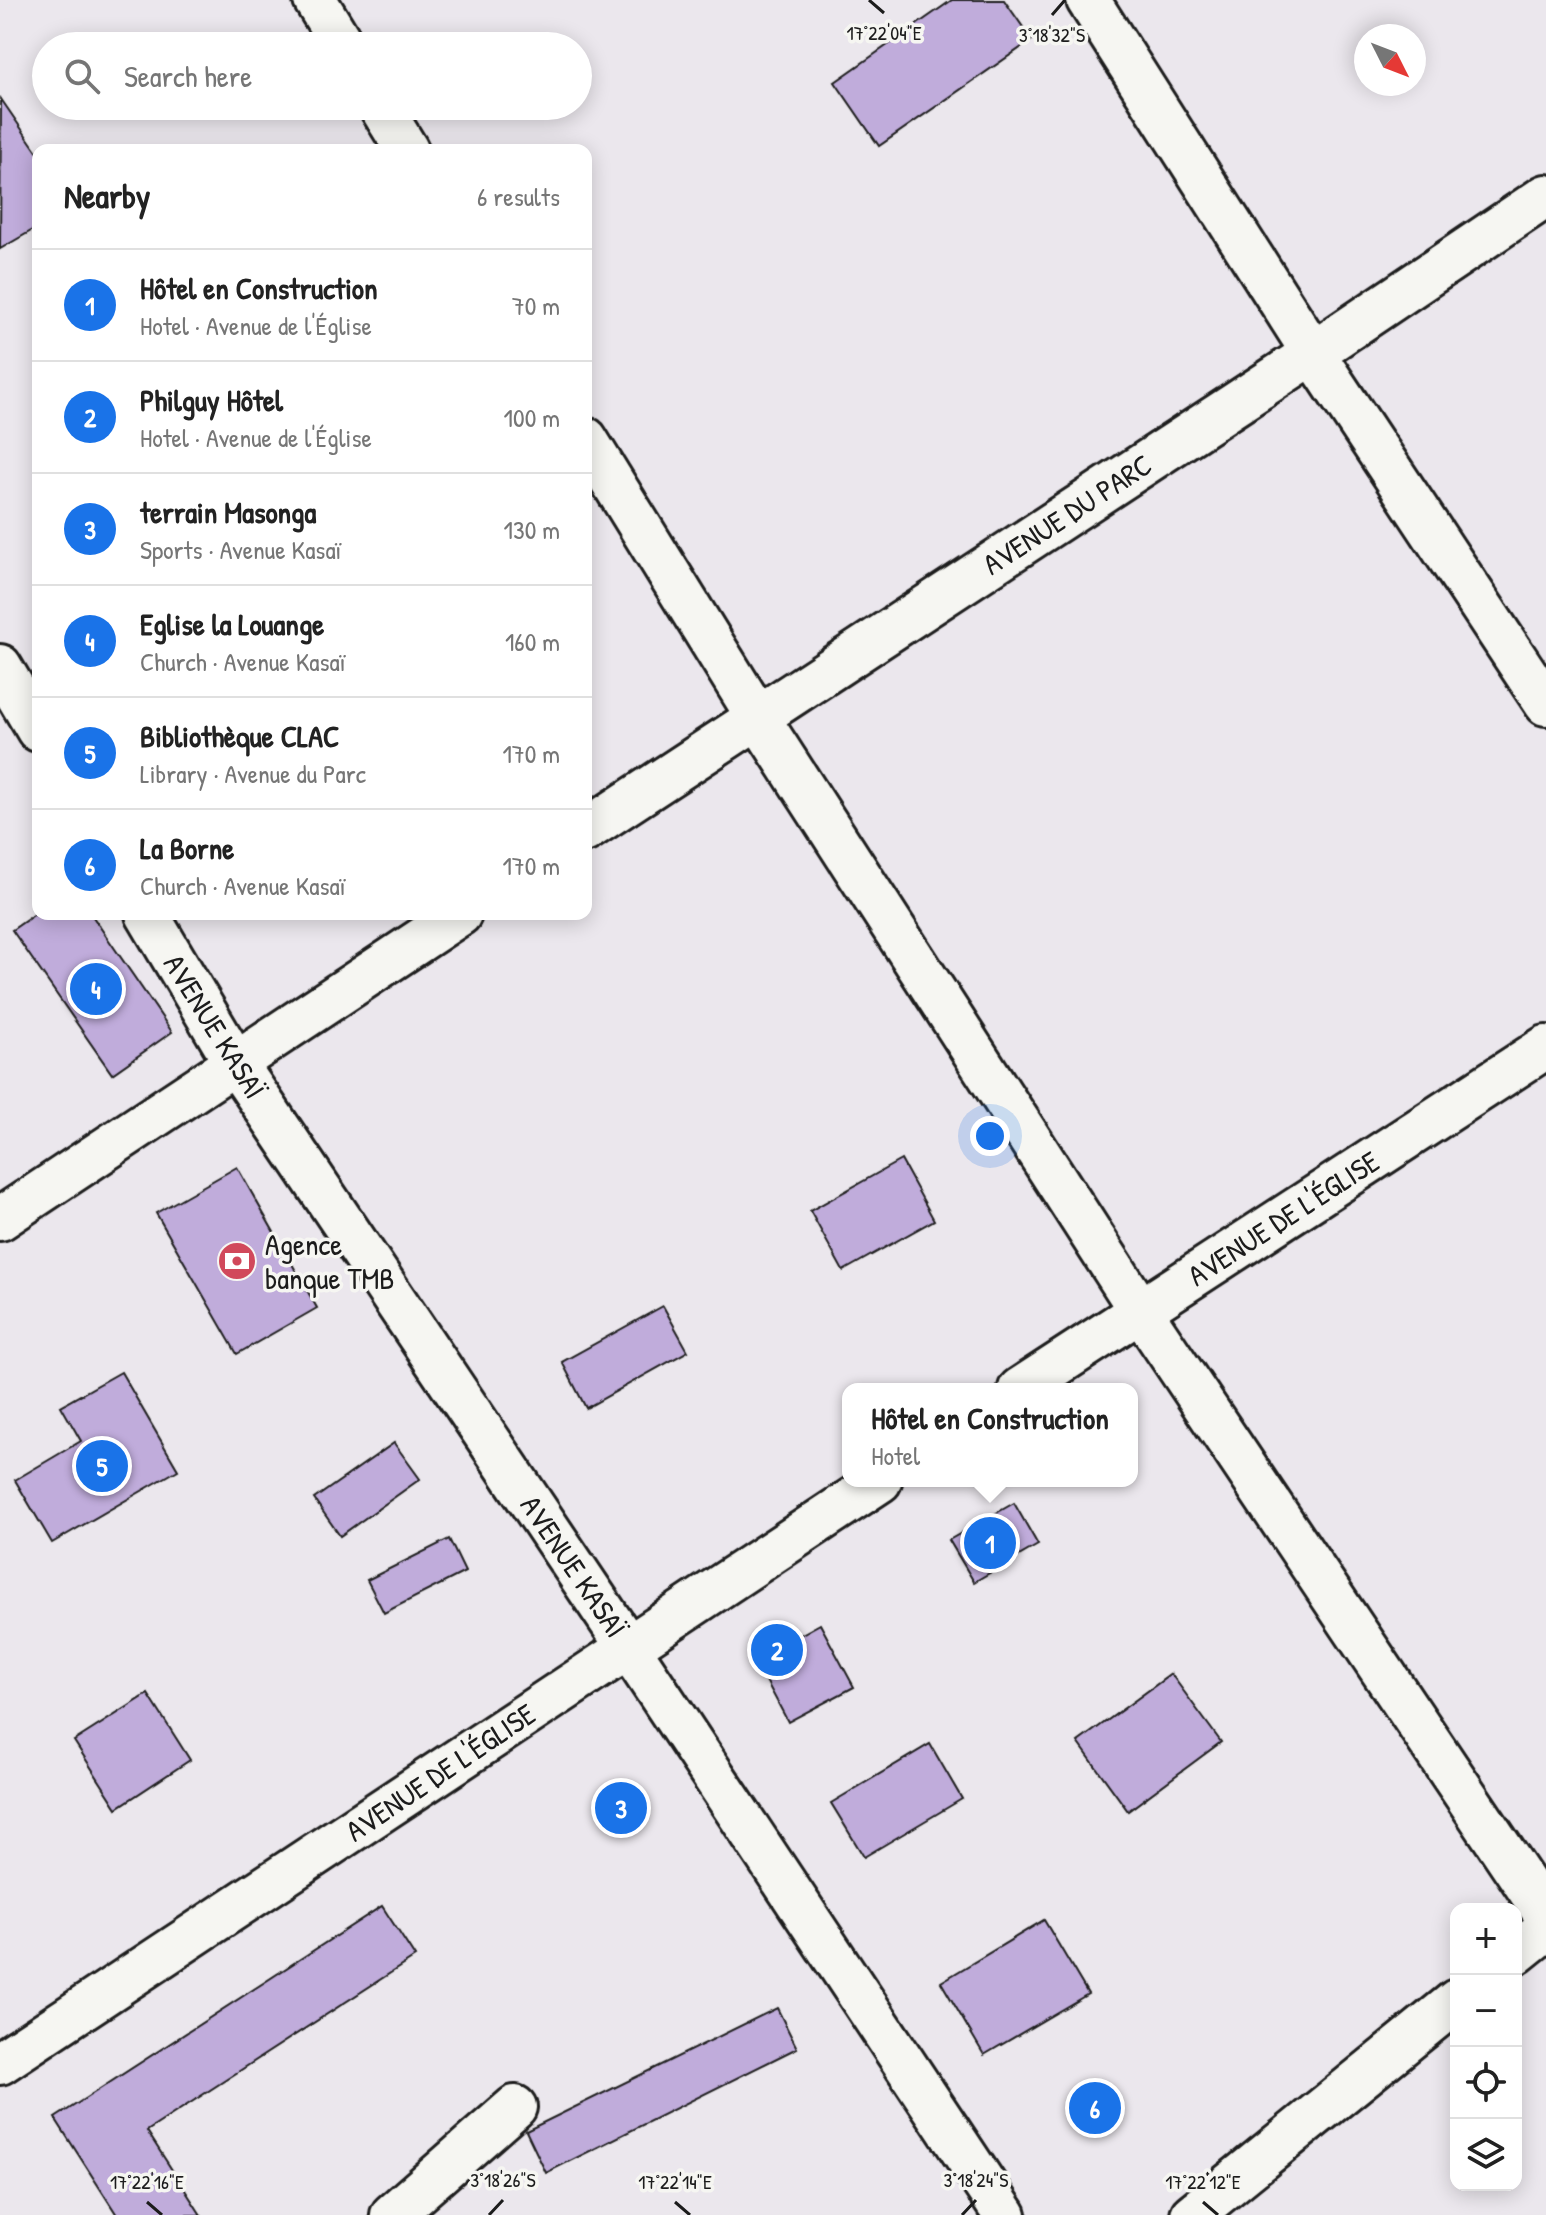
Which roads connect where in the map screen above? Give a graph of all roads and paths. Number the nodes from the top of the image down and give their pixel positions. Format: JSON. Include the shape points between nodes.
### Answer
{"nodes":[{"id":1,"x":315,"y":0,"type":"edge"},
{"id":2,"x":1088,"y":0,"type":"edge"},
{"id":3,"x":334,"y":32,"type":"edge"},
{"id":4,"x":389,"y":120,"type":"edge"},
{"id":5,"x":403,"y":144,"type":"edge"},
{"id":6,"x":1546,"y":196,"type":"edge"},
{"id":7,"x":1313,"y":353,"type":"junction"},
{"id":8,"x":592,"y":449,"type":"edge"},
{"id":9,"x":0,"y":666,"type":"edge"},
{"id":10,"x":1546,"y":704,"type":"edge"},
{"id":11,"x":757,"y":716,"type":"junction"},
{"id":12,"x":32,"y":720,"type":"edge"},
{"id":13,"x":592,"y":826,"type":"edge"},
{"id":14,"x":151,"y":920,"type":"edge"},
{"id":15,"x":451,"y":920,"type":"edge"},
{"id":16,"x":1546,"y":1047,"type":"edge"},
{"id":17,"x":236,"y":1064,"type":"junction"},
{"id":18,"x":0,"y":1219,"type":"edge"},
{"id":19,"x":1140,"y":1310,"type":"junction"},
{"id":20,"x":1029,"y":1383,"type":"edge"},
{"id":21,"x":871,"y":1487,"type":"edge"},
{"id":22,"x":628,"y":1647,"type":"junction"},
{"id":23,"x":1546,"y":1915,"type":"edge"},
{"id":24,"x":1546,"y":1929,"type":"edge"},
{"id":25,"x":1522,"y":1948,"type":"edge"},
{"id":26,"x":1450,"y":2006,"type":"edge"},
{"id":27,"x":0,"y":2063,"type":"edge"},
{"id":28,"x":515,"y":2107,"type":"dead end"},
{"id":29,"x":392,"y":2215,"type":"edge"},
{"id":30,"x":1005,"y":2215,"type":"edge"},
{"id":31,"x":1192,"y":2215,"type":"edge"}],
"edges":[{"from":1,"to":3,"type":"street"},
{"from":2,"to":7,"type":"street"},
{"from":4,"to":5,"type":"street"},
{"from":6,"to":7,"type":"street","name":"AVENUE DU PARC"},
{"from":7,"to":10,"type":"street"},
{"from":7,"to":11,"type":"street","name":"AVENUE DU PARC"},
{"from":8,"to":11,"type":"street"},
{"from":9,"to":12,"type":"street"},
{"from":11,"to":13,"type":"street","name":"AVENUE DU PARC"},
{"from":11,"to":19,"type":"street"},
{"from":14,"to":17,"type":"street","name":"AVENUE KASAÏ"},
{"from":15,"to":17,"type":"street"},
{"from":16,"to":19,"type":"street","name":"AVENUE DE L'ÉGLISE"},
{"from":17,"to":18,"type":"street"},
{"from":17,"to":22,"type":"street","name":"AVENUE KASAÏ"},
{"from":19,"to":20,"type":"street","name":"AVENUE DE L'ÉGLISE"},
{"from":19,"to":23,"type":"street"},
{"from":21,"to":22,"type":"street","name":"AVENUE DE L'ÉGLISE"},
{"from":22,"to":27,"type":"street","name":"AVENUE DE L'ÉGLISE"},
{"from":22,"to":30,"type":"street","name":"AVENUE KASAÏ"},
{"from":24,"to":25,"type":"street"},
{"from":26,"to":31,"type":"street"},
{"from":28,"to":29,"type":"street"}]}
